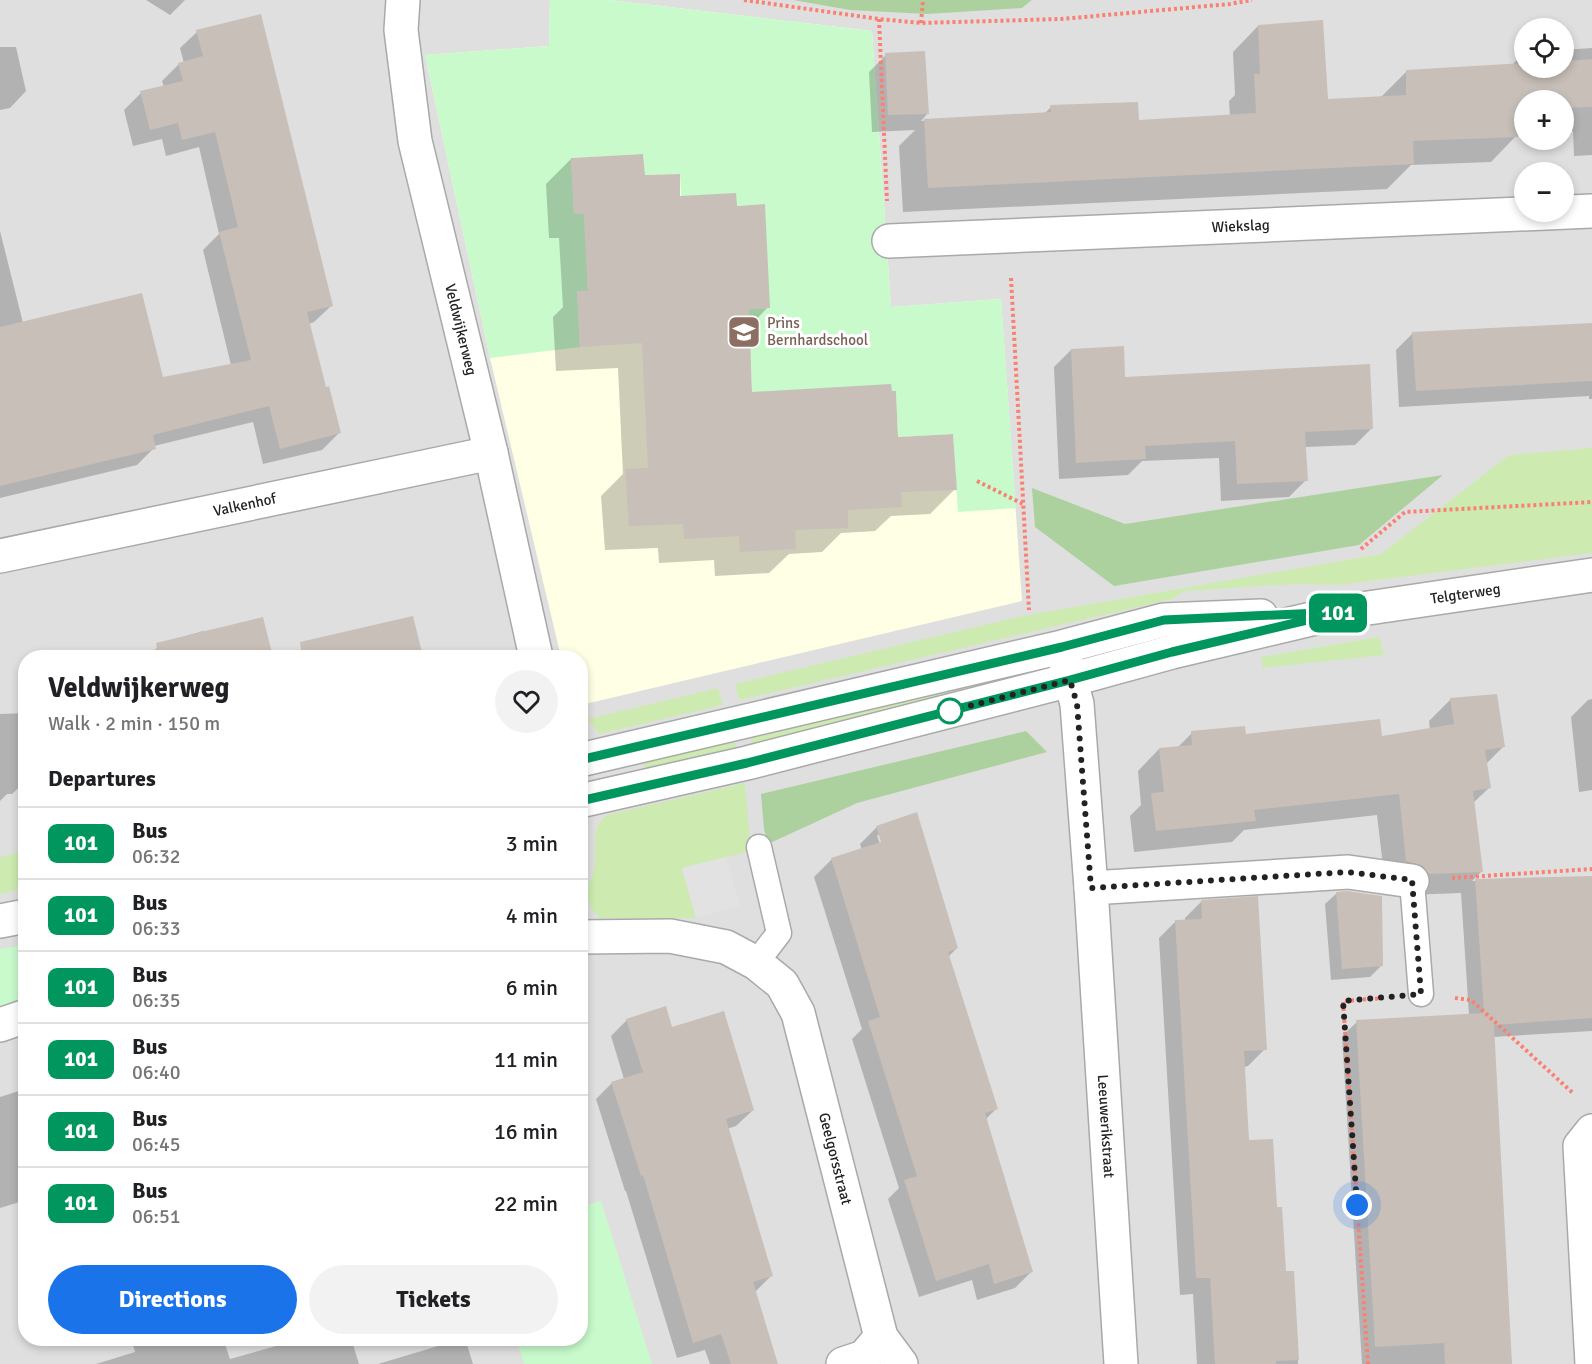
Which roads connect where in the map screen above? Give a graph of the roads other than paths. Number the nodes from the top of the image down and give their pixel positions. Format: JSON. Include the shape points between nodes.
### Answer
{"nodes":[{"id":1,"x":403,"y":0,"type":"edge"},
{"id":2,"x":1592,"y":211,"type":"edge"},
{"id":3,"x":889,"y":241,"type":"road end"},
{"id":4,"x":491,"y":453,"type":"junction"},
{"id":5,"x":0,"y":556,"type":"edge"},
{"id":6,"x":1592,"y":575,"type":"edge"},
{"id":7,"x":1341,"y":612,"type":"junction"},
{"id":8,"x":1062,"y":647,"type":"junction"},
{"id":9,"x":534,"y":650,"type":"edge"},
{"id":10,"x":1070,"y":680,"type":"junction"},
{"id":11,"x":588,"y":758,"type":"edge"},
{"id":12,"x":588,"y":799,"type":"edge"},
{"id":13,"x":759,"y":847,"type":"dead end"},
{"id":14,"x":1412,"y":880,"type":"joint"},
{"id":15,"x":1091,"y":888,"type":"junction"},
{"id":16,"x":18,"y":918,"type":"edge"},
{"id":17,"x":0,"y":921,"type":"edge"},
{"id":18,"x":588,"y":937,"type":"edge"},
{"id":19,"x":756,"y":963,"type":"junction"},
{"id":20,"x":1421,"y":994,"type":"road end"},
{"id":21,"x":18,"y":1019,"type":"edge"},
{"id":22,"x":0,"y":1025,"type":"edge"},
{"id":23,"x":1592,"y":1131,"type":"edge"},
{"id":24,"x":881,"y":1337,"type":"junction"},
{"id":25,"x":843,"y":1364,"type":"edge"},
{"id":26,"x":901,"y":1364,"type":"edge"},
{"id":27,"x":1116,"y":1364,"type":"edge"},
{"id":28,"x":1592,"y":1364,"type":"edge"}],
"edges":[{"from":1,"to":4,"type":"street","name":"Veldwijkerweg","via":[[401,30],[415,141]]},
{"from":2,"to":3,"type":"street","name":"Wiekslag"},
{"from":4,"to":5,"type":"street","name":"Valkenhof"},
{"from":4,"to":9,"type":"street","name":"Veldwijkerweg"},
{"from":6,"to":7,"type":"street","name":"Telgterweg"},
{"from":7,"to":8,"type":"street","name":"Telgterweg","via":[[1164,620]]},
{"from":7,"to":10,"type":"street","name":"Telgterweg"},
{"from":8,"to":10,"type":"street","name":"Leeuwerikstraat"},
{"from":8,"to":11,"type":"street","name":"Telgterweg"},
{"from":10,"to":12,"type":"street","name":"Telgterweg","via":[[747,763]]},
{"from":10,"to":15,"type":"street","name":"Leeuwerikstraat","via":[[1077,704]]},
{"from":13,"to":19,"type":"lane","via":[[779,933]]},
{"from":14,"to":15,"type":"street","via":[[1348,872]]},
{"from":14,"to":20,"type":"lane"},
{"from":15,"to":27,"type":"street","name":"Leeuwerikstraat"},
{"from":16,"to":17,"type":"street"},
{"from":18,"to":19,"type":"street","name":"Geelgorsstraat","via":[[670,936],[726,947]]},
{"from":19,"to":24,"type":"street","name":"Geelgorsstraat","via":[[782,984],[798,1013]]},
{"from":21,"to":22,"type":"street"},
{"from":23,"to":28,"type":"street","via":[[1580,1146]]},
{"from":24,"to":25,"type":"street","via":[[864,1357]]},
{"from":24,"to":26,"type":"street","name":"Geelgorsstraat"}]}
